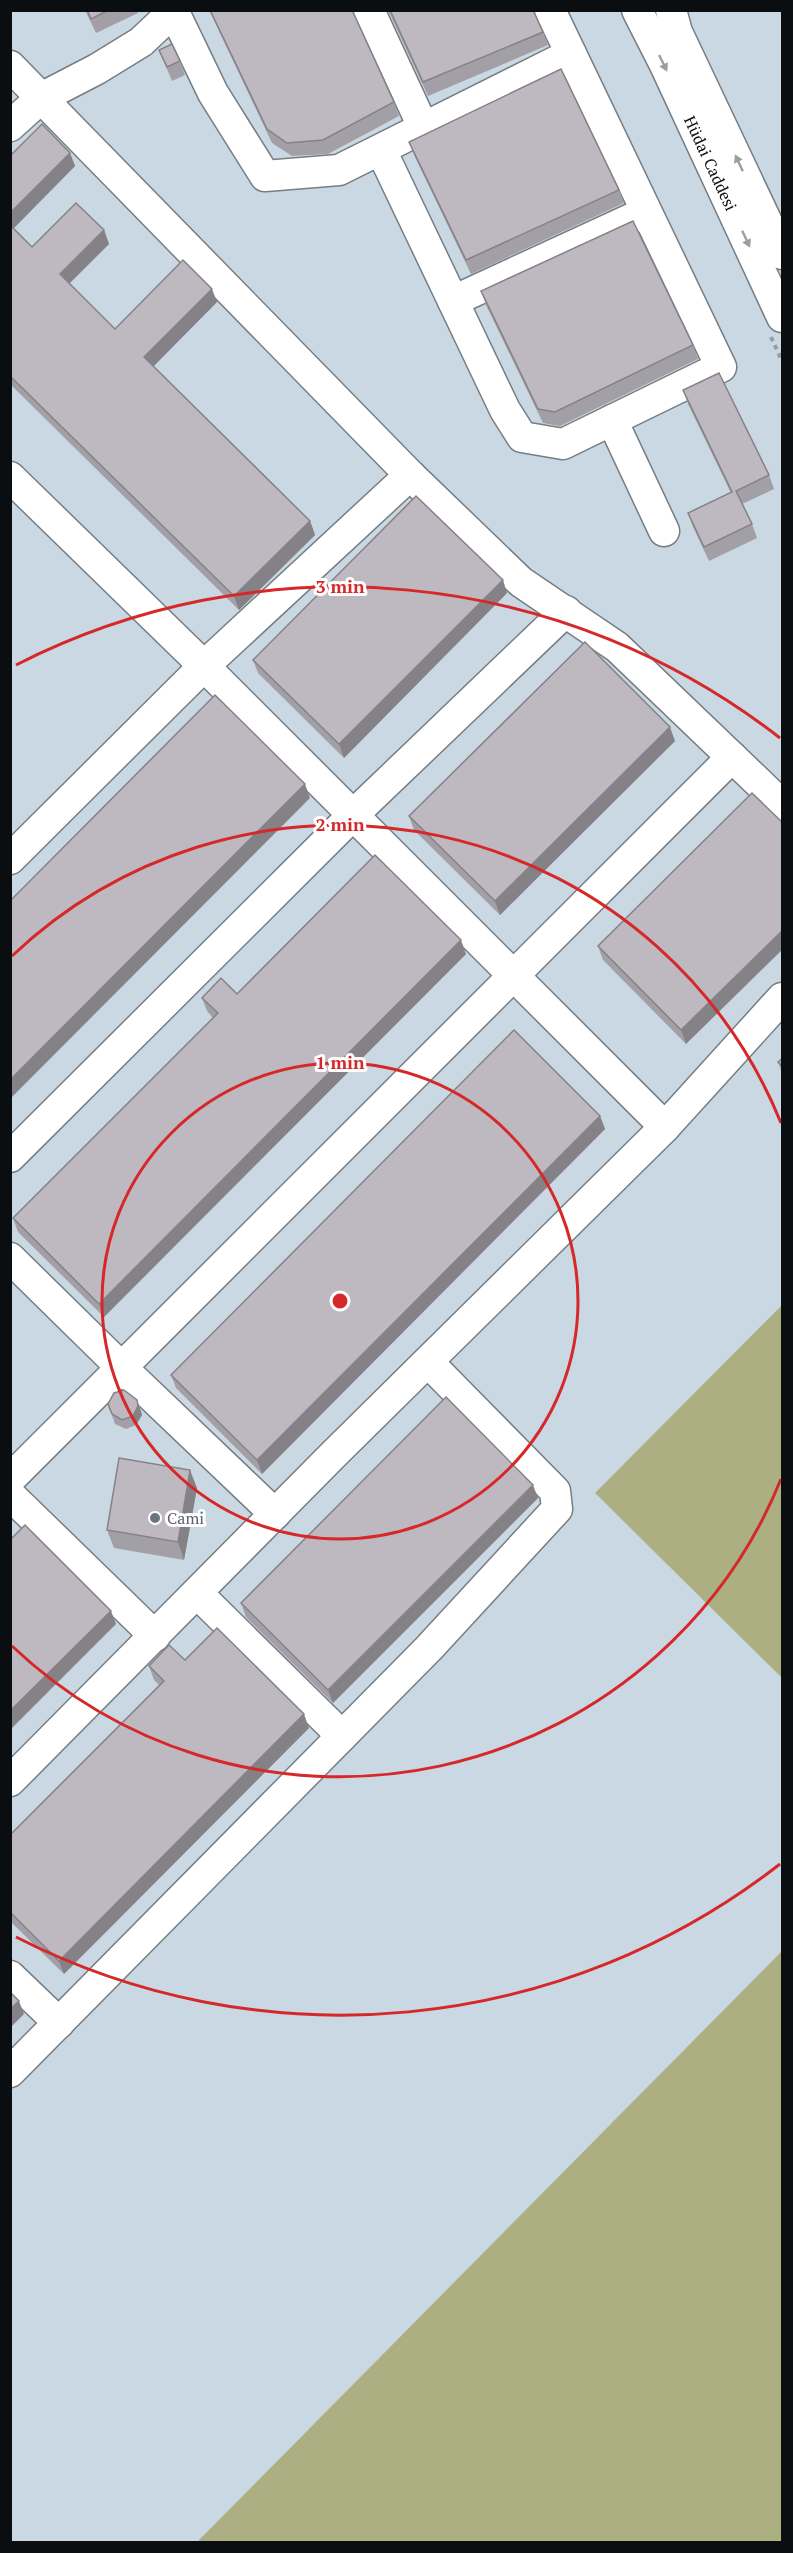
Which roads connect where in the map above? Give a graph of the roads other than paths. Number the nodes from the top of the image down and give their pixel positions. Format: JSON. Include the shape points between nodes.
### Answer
{"nodes":[{"id":1,"x":369,"y":10,"type":"edge"},
{"id":2,"x":550,"y":10,"type":"edge"},
{"id":3,"x":637,"y":10,"type":"edge"},
{"id":4,"x":671,"y":10,"type":"edge"},
{"id":5,"x":174,"y":11,"type":"edge"},
{"id":6,"x":571,"y":54,"type":"junction"},
{"id":7,"x":10,"y":66,"type":"edge"},
{"id":8,"x":41,"y":98,"type":"junction"},
{"id":9,"x":10,"y":126,"type":"edge"},
{"id":10,"x":424,"y":129,"type":"junction"},
{"id":11,"x":381,"y":150,"type":"junction"},
{"id":12,"x":646,"y":212,"type":"junction"},
{"id":13,"x":783,"y":254,"type":"edge"},
{"id":14,"x":453,"y":301,"type":"junction"},
{"id":15,"x":783,"y":317,"type":"edge"},
{"id":16,"x":612,"y":420,"type":"junction"},
{"id":17,"x":410,"y":475,"type":"junction"},
{"id":18,"x":10,"y":477,"type":"edge"},
{"id":19,"x":664,"y":531,"type":"dead end"},
{"id":20,"x":566,"y":611,"type":"junction"},
{"id":21,"x":204,"y":666,"type":"junction"},
{"id":22,"x":732,"y":757,"type":"junction"},
{"id":23,"x":783,"y":805,"type":"edge"},
{"id":24,"x":353,"y":815,"type":"junction"},
{"id":25,"x":10,"y":859,"type":"edge"},
{"id":26,"x":514,"y":976,"type":"junction"},
{"id":27,"x":783,"y":998,"type":"edge"},
{"id":28,"x":665,"y":1127,"type":"junction"},
{"id":29,"x":10,"y":1157,"type":"edge"},
{"id":30,"x":10,"y":1258,"type":"edge"},
{"id":31,"x":428,"y":1362,"type":"junction"},
{"id":32,"x":122,"y":1368,"type":"junction"},
{"id":33,"x":10,"y":1479,"type":"edge"},
{"id":34,"x":10,"y":1495,"type":"edge"},
{"id":35,"x":275,"y":1514,"type":"junction"},
{"id":36,"x":197,"y":1593,"type":"junction"},
{"id":37,"x":155,"y":1636,"type":"junction"},
{"id":38,"x":342,"y":1736,"type":"junction"},
{"id":39,"x":10,"y":1781,"type":"edge"},
{"id":40,"x":10,"y":1976,"type":"edge"},
{"id":41,"x":59,"y":2024,"type":"junction"},
{"id":42,"x":10,"y":2072,"type":"edge"}],
"edges":[{"from":1,"to":10,"type":"street"},
{"from":2,"to":6,"type":"street"},
{"from":3,"to":15,"type":"street","name":"Hüdai Caddesi","one_way":true},
{"from":13,"to":4,"type":"street","name":"Hüdai Caddesi","one_way":true,"via":[[677,32]]},
{"from":5,"to":8,"type":"street","via":[[141,42]]},
{"from":5,"to":11,"type":"street","via":[[213,93],[265,176],[339,170]]},
{"from":6,"to":10,"type":"street"},
{"from":6,"to":12,"type":"street"},
{"from":7,"to":8,"type":"street"},
{"from":8,"to":9,"type":"street"},
{"from":8,"to":17,"type":"street"},
{"from":10,"to":11,"type":"street"},
{"from":11,"to":14,"type":"street"},
{"from":12,"to":14,"type":"street"},
{"from":12,"to":16,"type":"street","via":[[721,367]]},
{"from":14,"to":16,"type":"street","via":[[522,437],[563,444]]},
{"from":16,"to":19,"type":"street"},
{"from":17,"to":20,"type":"street","via":[[521,582]]},
{"from":17,"to":21,"type":"street"},
{"from":18,"to":21,"type":"street"},
{"from":20,"to":22,"type":"street","via":[[617,647]]},
{"from":20,"to":24,"type":"street"},
{"from":21,"to":24,"type":"street"},
{"from":21,"to":25,"type":"street"},
{"from":22,"to":23,"type":"street"},
{"from":22,"to":26,"type":"street"},
{"from":24,"to":26,"type":"street"},
{"from":24,"to":29,"type":"street"},
{"from":26,"to":28,"type":"street"},
{"from":26,"to":32,"type":"street"},
{"from":27,"to":28,"type":"street"},
{"from":28,"to":31,"type":"street"},
{"from":30,"to":32,"type":"street"},
{"from":31,"to":35,"type":"street"},
{"from":31,"to":38,"type":"street","via":[[555,1491],[557,1509]]},
{"from":32,"to":33,"type":"street"},
{"from":32,"to":35,"type":"street"},
{"from":34,"to":37,"type":"street"},
{"from":35,"to":36,"type":"street"},
{"from":36,"to":37,"type":"street"},
{"from":36,"to":38,"type":"street"},
{"from":37,"to":39,"type":"street"},
{"from":38,"to":41,"type":"street"},
{"from":40,"to":41,"type":"street"},
{"from":41,"to":42,"type":"street"}]}
